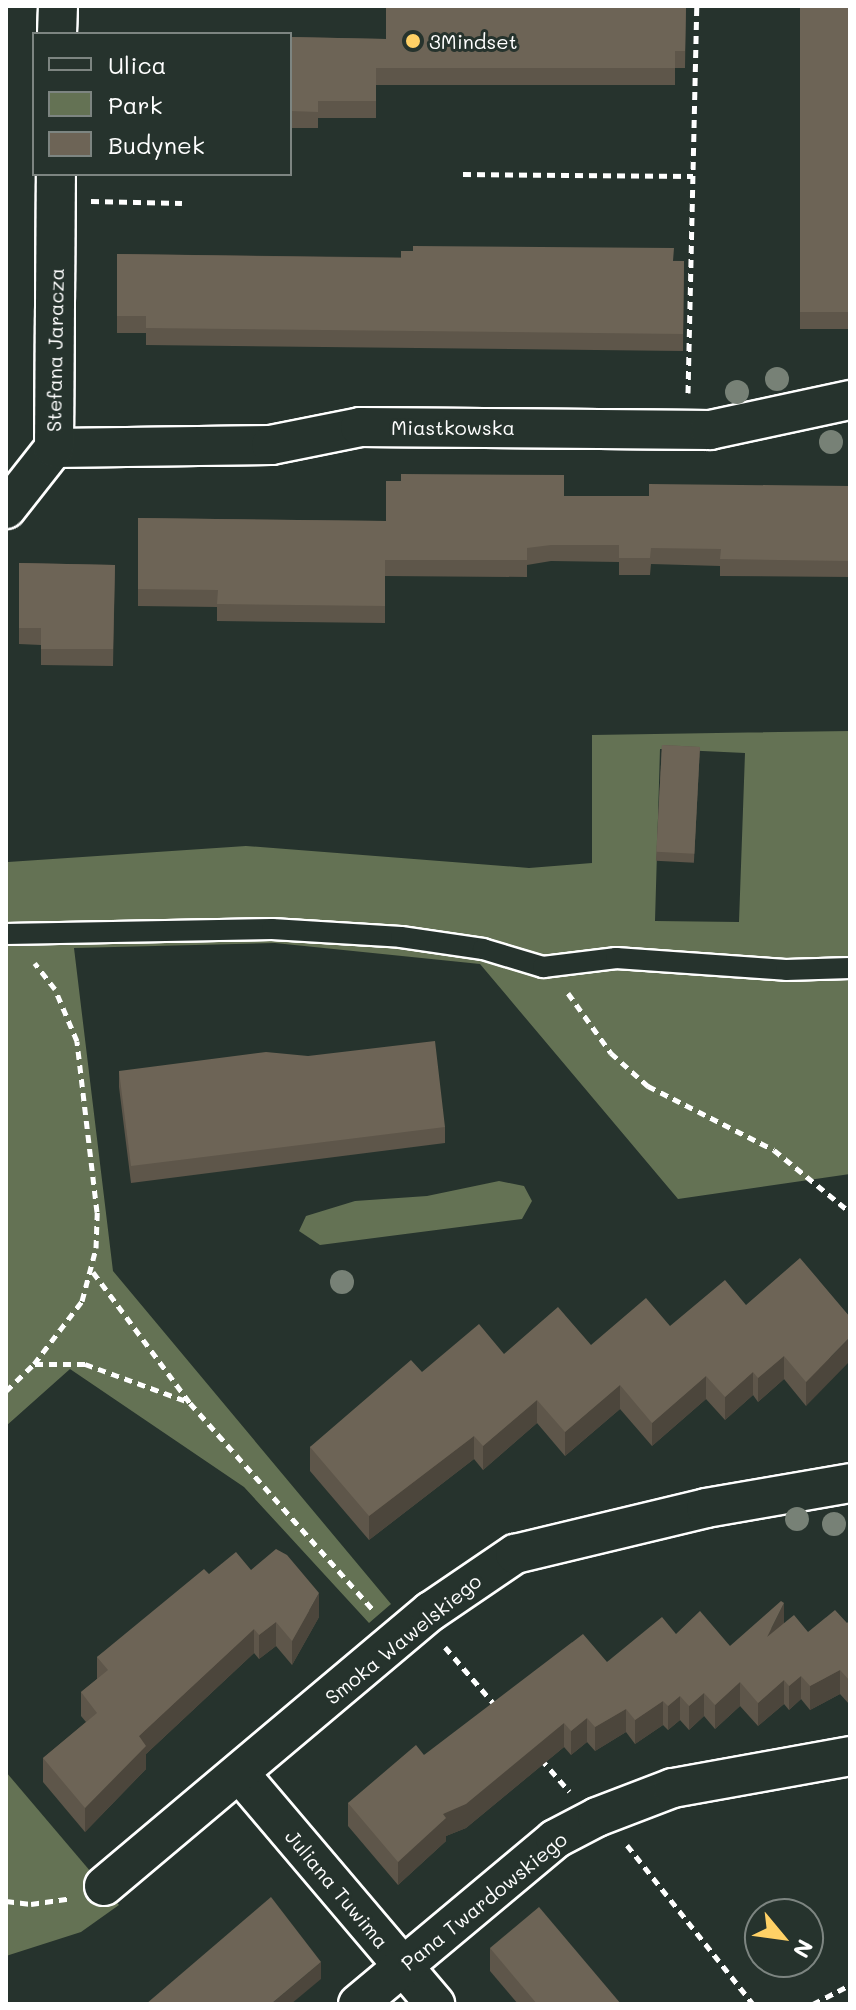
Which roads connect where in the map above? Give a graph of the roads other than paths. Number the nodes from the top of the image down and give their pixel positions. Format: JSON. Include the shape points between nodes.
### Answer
{"nodes":[{"id":1,"x":58,"y":6,"type":"edge"},
{"id":2,"x":57,"y":32,"type":"edge"},
{"id":3,"x":65,"y":187,"type":"edge"},
{"id":4,"x":850,"y":400,"type":"edge"},
{"id":5,"x":54,"y":448,"type":"junction"},
{"id":6,"x":6,"y":509,"type":"edge"},
{"id":7,"x":9,"y":934,"type":"edge"},
{"id":8,"x":850,"y":968,"type":"edge"},
{"id":9,"x":850,"y":1483,"type":"edge"},
{"id":10,"x":850,"y":1756,"type":"edge"},
{"id":11,"x":240,"y":1774,"type":"junction"},
{"id":12,"x":104,"y":1886,"type":"road end"},
{"id":13,"x":403,"y":1966,"type":"junction"},
{"id":14,"x":358,"y":2004,"type":"edge"},
{"id":15,"x":435,"y":2004,"type":"edge"}],
"edges":[{"from":1,"to":2,"type":"street"},
{"from":3,"to":5,"type":"street","name":"Stefana Jaracza"},
{"from":4,"to":5,"type":"street","name":"Miastkowska","via":[[710,430],[360,427],[271,445]]},
{"from":5,"to":6,"type":"street","name":"Stefana Jaracza"},
{"from":7,"to":8,"type":"lane","via":[[272,929],[401,937],[483,949],[543,967],[616,958],[786,970]]},
{"from":9,"to":11,"type":"street","name":"Smoka Wawelskiego","via":[[706,1508],[515,1554],[431,1611]]},
{"from":10,"to":13,"type":"street","name":"Pana Twardowskiego","via":[[673,1788],[597,1817],[555,1839]]},
{"from":11,"to":12,"type":"street","name":"Smoka Wawelskiego"},
{"from":11,"to":13,"type":"street","name":"Juliana Tuwima"},
{"from":13,"to":14,"type":"street","name":"Pana Twardowskiego"},
{"from":13,"to":15,"type":"street","name":"Juliana Tuwima"}]}
